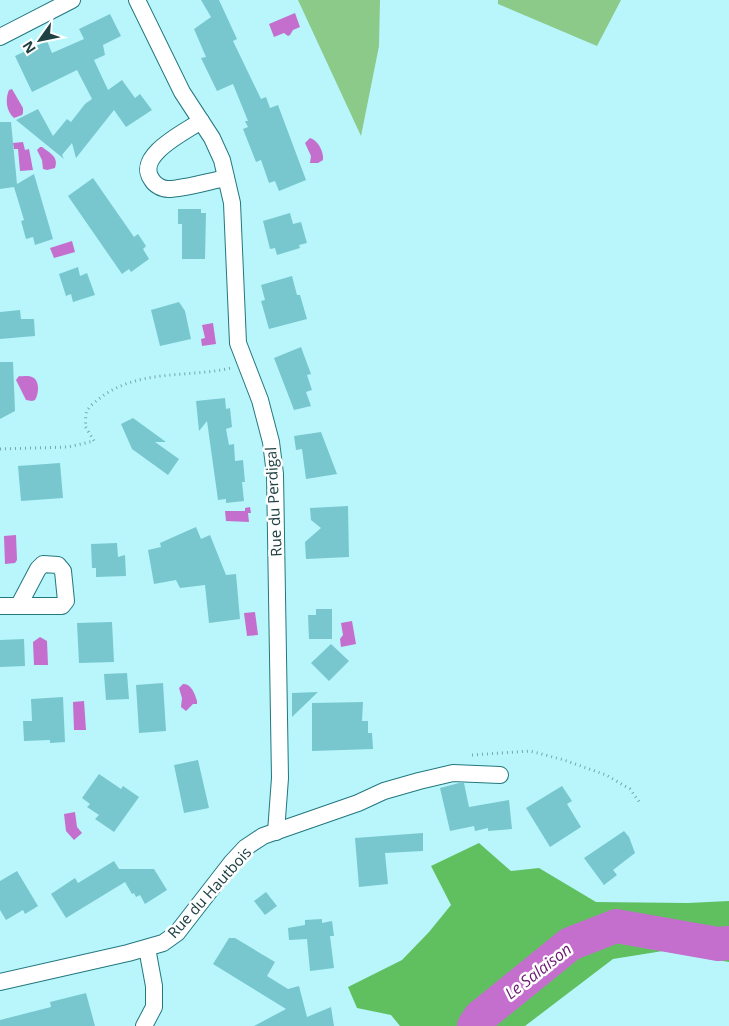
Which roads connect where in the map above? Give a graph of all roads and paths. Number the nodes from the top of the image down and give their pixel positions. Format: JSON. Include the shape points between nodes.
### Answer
{"nodes":[{"id":1,"x":72,"y":0,"type":"edge"},
{"id":2,"x":137,"y":0,"type":"edge"},
{"id":3,"x":0,"y":37,"type":"edge"},
{"id":4,"x":201,"y":121,"type":"junction"},
{"id":5,"x":226,"y":178,"type":"junction"},
{"id":6,"x":246,"y":364,"type":"junction"},
{"id":7,"x":0,"y":449,"type":"edge"},
{"id":8,"x":19,"y":605,"type":"dead end"},
{"id":9,"x":0,"y":606,"type":"edge"},
{"id":10,"x":468,"y":755,"type":"dead end"},
{"id":11,"x":500,"y":776,"type":"dead end"},
{"id":12,"x":640,"y":803,"type":"dead end"},
{"id":13,"x":276,"y":832,"type":"junction"},
{"id":14,"x":147,"y":948,"type":"junction"},
{"id":15,"x":0,"y":982,"type":"edge"},
{"id":16,"x":144,"y":1026,"type":"edge"}],
"edges":[{"from":1,"to":3,"type":"street"},
{"from":2,"to":4,"type":"street","name":"Rue du Perdigal","via":[[182,92]]},
{"from":4,"to":5,"type":"street","name":"Rue du Perdigal","via":[[222,160]]},
{"from":4,"to":5,"type":"street","via":[[156,152],[149,160],[150,178],[156,186],[167,189]]},
{"from":5,"to":6,"type":"street","name":"Rue du Perdigal","via":[[232,202],[238,342]]},
{"from":6,"to":7,"type":"path","via":[[215,372],[161,375],[119,386],[88,411],[85,426],[94,441],[68,447]]},
{"from":6,"to":13,"type":"street","name":"Rue du Perdigal","via":[[260,400],[275,474],[280,778]]},
{"from":8,"to":9,"type":"street"},
{"from":10,"to":12,"type":"path","via":[[530,751],[564,760],[606,775],[630,789]]},
{"from":11,"to":13,"type":"street","name":"Rue du Hautbois","via":[[453,773],[419,781]]},
{"from":13,"to":14,"type":"street","name":"Rue du Hautbois","via":[[245,848],[177,933],[163,943]]},
{"from":14,"to":15,"type":"street","name":"Rue du Hautbois"},
{"from":14,"to":16,"type":"street","via":[[154,1007]]}]}
